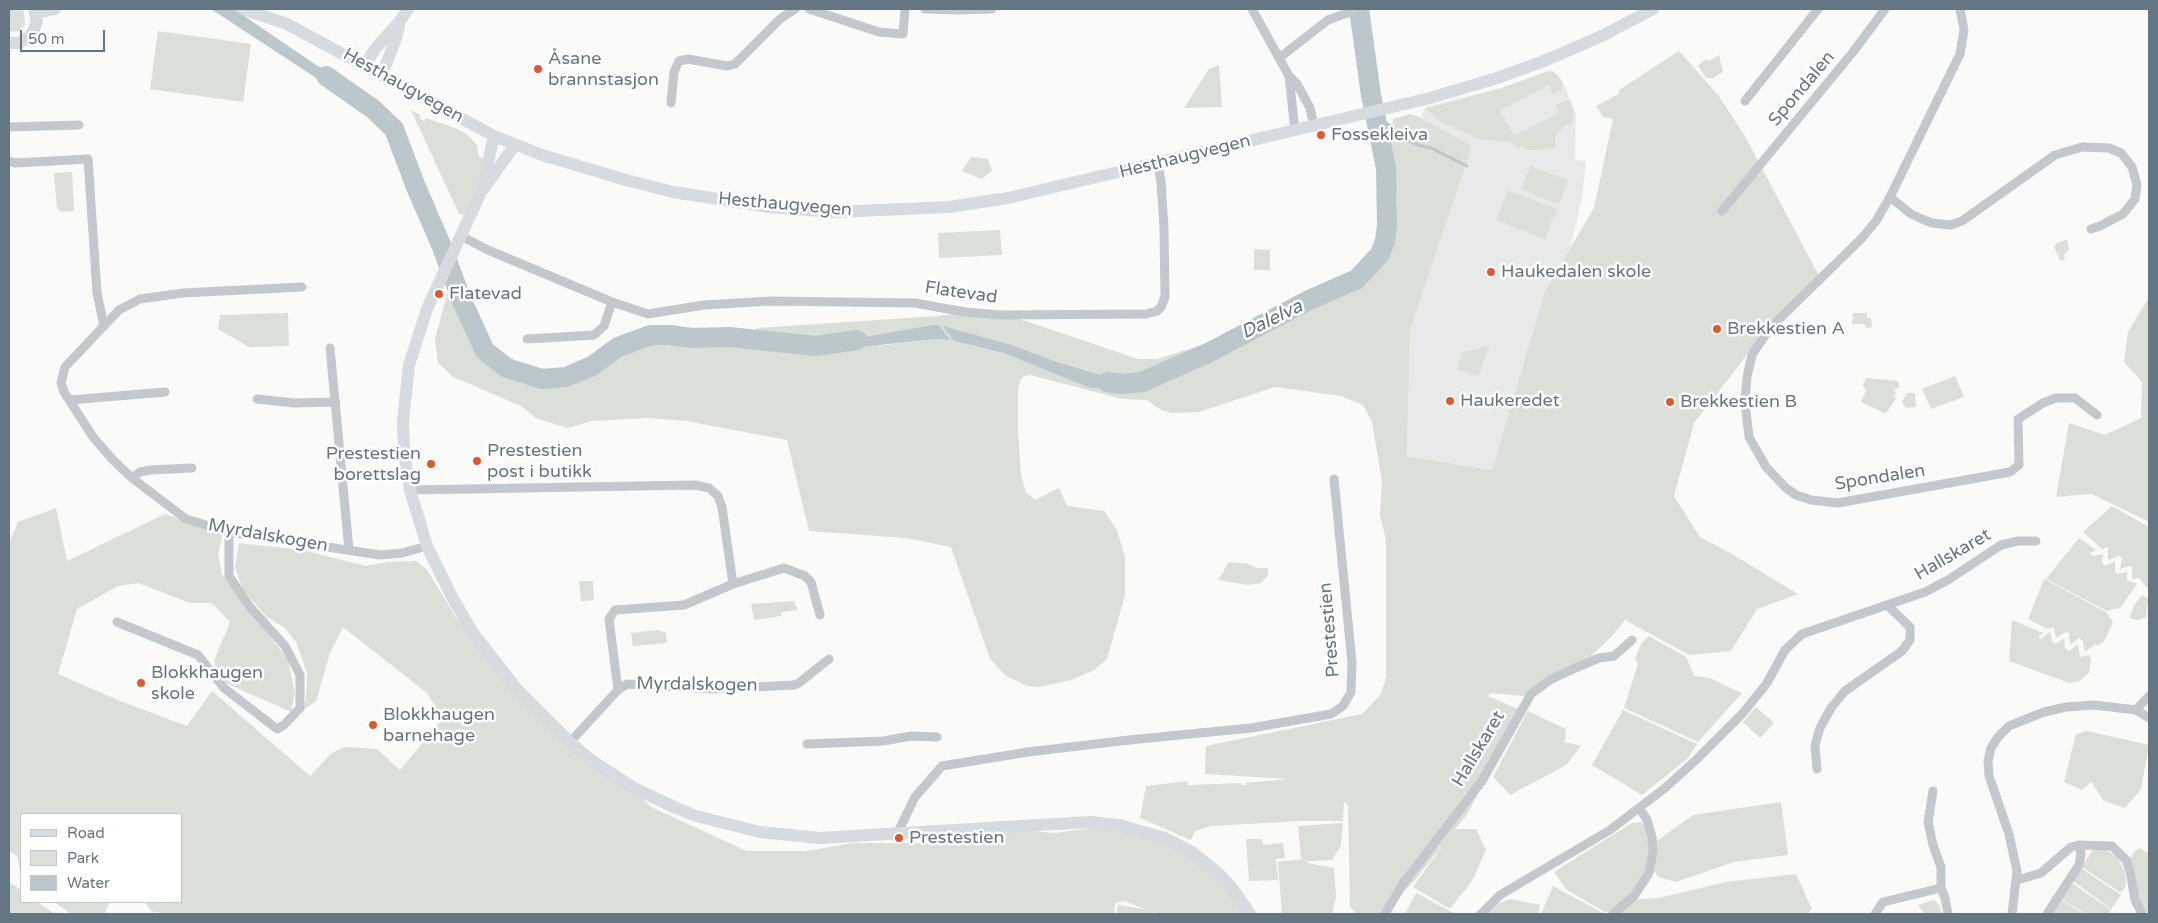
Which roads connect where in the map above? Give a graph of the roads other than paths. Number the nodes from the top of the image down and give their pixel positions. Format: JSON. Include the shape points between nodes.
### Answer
{"nodes":[{"id":1,"x":55,"y":9,"type":"edge"},
{"id":2,"x":244,"y":9,"type":"edge"},
{"id":3,"x":408,"y":9,"type":"edge"},
{"id":4,"x":795,"y":9,"type":"edge"},
{"id":5,"x":809,"y":9,"type":"edge"},
{"id":6,"x":905,"y":9,"type":"edge"},
{"id":7,"x":929,"y":9,"type":"edge"},
{"id":8,"x":992,"y":9,"type":"edge"},
{"id":9,"x":1252,"y":9,"type":"edge"},
{"id":10,"x":1358,"y":9,"type":"edge"},
{"id":11,"x":1653,"y":9,"type":"edge"},
{"id":12,"x":1818,"y":9,"type":"edge"},
{"id":13,"x":1885,"y":9,"type":"edge"},
{"id":14,"x":1960,"y":9,"type":"edge"},
{"id":15,"x":35,"y":11,"type":"edge"},
{"id":16,"x":400,"y":21,"type":"junction"},
{"id":17,"x":9,"y":43,"type":"edge"},
{"id":18,"x":1279,"y":58,"type":"junction"},
{"id":19,"x":365,"y":65,"type":"junction"},
{"id":20,"x":382,"y":75,"type":"junction"},
{"id":21,"x":1289,"y":76,"type":"junction"},
{"id":22,"x":1745,"y":101,"type":"dead end"},
{"id":23,"x":671,"y":103,"type":"dead end"},
{"id":24,"x":79,"y":125,"type":"dead end"},
{"id":25,"x":1314,"y":126,"type":"junction"},
{"id":26,"x":9,"y":127,"type":"edge"},
{"id":27,"x":1294,"y":130,"type":"junction"},
{"id":28,"x":494,"y":136,"type":"junction"},
{"id":29,"x":515,"y":145,"type":"junction"},
{"id":30,"x":9,"y":161,"type":"edge"},
{"id":31,"x":1158,"y":164,"type":"junction"},
{"id":32,"x":481,"y":192,"type":"junction"},
{"id":33,"x":1890,"y":197,"type":"junction"},
{"id":34,"x":1722,"y":211,"type":"dead end"},
{"id":35,"x":2091,"y":229,"type":"dead end"},
{"id":36,"x":461,"y":236,"type":"junction"},
{"id":37,"x":302,"y":287,"type":"dead end"},
{"id":38,"x":612,"y":302,"type":"junction"},
{"id":39,"x":104,"y":326,"type":"junction"},
{"id":40,"x":527,"y":339,"type":"dead end"},
{"id":41,"x":330,"y":348,"type":"dead end"},
{"id":42,"x":165,"y":392,"type":"dead end"},
{"id":43,"x":257,"y":399,"type":"dead end"},
{"id":44,"x":70,"y":400,"type":"junction"},
{"id":45,"x":336,"y":402,"type":"junction"},
{"id":46,"x":2097,"y":415,"type":"dead end"},
{"id":47,"x":192,"y":468,"type":"dead end"},
{"id":48,"x":132,"y":478,"type":"junction"},
{"id":49,"x":1334,"y":479,"type":"dead end"},
{"id":50,"x":410,"y":490,"type":"junction"},
{"id":51,"x":229,"y":532,"type":"junction"},
{"id":52,"x":2036,"y":541,"type":"dead end"},
{"id":53,"x":427,"y":546,"type":"junction"},
{"id":54,"x":349,"y":550,"type":"junction"},
{"id":55,"x":733,"y":584,"type":"junction"},
{"id":56,"x":1888,"y":605,"type":"junction"},
{"id":57,"x":820,"y":615,"type":"dead end"},
{"id":58,"x":117,"y":622,"type":"dead end"},
{"id":59,"x":1632,"y":640,"type":"dead end"},
{"id":60,"x":830,"y":659,"type":"dead end"},
{"id":61,"x":618,"y":690,"type":"junction"},
{"id":62,"x":2149,"y":696,"type":"edge"},
{"id":63,"x":2136,"y":710,"type":"junction"},
{"id":64,"x":2149,"y":718,"type":"edge"},
{"id":65,"x":936,"y":737,"type":"dead end"},
{"id":66,"x":570,"y":742,"type":"junction"},
{"id":67,"x":806,"y":744,"type":"dead end"},
{"id":68,"x":1817,"y":769,"type":"dead end"},
{"id":69,"x":1933,"y":791,"type":"dead end"},
{"id":70,"x":1640,"y":808,"type":"junction"},
{"id":71,"x":897,"y":834,"type":"junction"},
{"id":72,"x":2079,"y":845,"type":"junction"},
{"id":73,"x":2017,"y":880,"type":"junction"},
{"id":74,"x":1941,"y":888,"type":"junction"},
{"id":75,"x":1250,"y":914,"type":"edge"},
{"id":76,"x":1385,"y":914,"type":"edge"},
{"id":77,"x":1481,"y":914,"type":"edge"},
{"id":78,"x":1613,"y":914,"type":"edge"},
{"id":79,"x":1875,"y":914,"type":"edge"},
{"id":80,"x":1948,"y":914,"type":"edge"},
{"id":81,"x":2012,"y":914,"type":"edge"},
{"id":82,"x":2046,"y":914,"type":"edge"},
{"id":83,"x":2142,"y":914,"type":"edge"}],
"edges":[{"from":1,"to":15,"type":"main road"},
{"from":2,"to":19,"type":"main road","name":"Hesthaugvegen","via":[[287,24]]},
{"from":3,"to":16,"type":"main road"},
{"from":4,"to":23,"type":"street","via":[[780,19],[735,64],[680,61],[674,72]]},
{"from":5,"to":6,"type":"street","via":[[879,32],[903,34]]},
{"from":7,"to":8,"type":"street"},
{"from":9,"to":18,"type":"street"},
{"from":10,"to":18,"type":"street","via":[[1328,20]]},
{"from":11,"to":25,"type":"main road","name":"Hesthaugvegen","via":[[1577,48],[1528,68],[1460,90]]},
{"from":12,"to":22,"type":"street","name":"Spondalen"},
{"from":13,"to":34,"type":"street","name":"Spondalen"},
{"from":14,"to":33,"type":"street","name":"Spondalen","via":[[1964,30],[1960,54]]},
{"from":15,"to":17,"type":"main road","via":[[37,22],[31,35]]},
{"from":16,"to":19,"type":"main road"},
{"from":16,"to":20,"type":"main road"},
{"from":18,"to":21,"type":"street"},
{"from":19,"to":20,"type":"main road","name":"Hesthaugvegen"},
{"from":20,"to":28,"type":"main road","name":"Hesthaugvegen"},
{"from":21,"to":25,"type":"street","via":[[1310,108]]},
{"from":21,"to":27,"type":"street"},
{"from":24,"to":26,"type":"street"},
{"from":25,"to":27,"type":"main road","name":"Hesthaugvegen"},
{"from":27,"to":31,"type":"main road","name":"Hesthaugvegen"},
{"from":28,"to":29,"type":"main road","name":"Hesthaugvegen"},
{"from":28,"to":32,"type":"main road"},
{"from":29,"to":31,"type":"main road","name":"Hesthaugvegen","via":[[563,162],[673,192],[769,207],[836,212],[949,207],[1049,190]]},
{"from":29,"to":32,"type":"main road"},
{"from":30,"to":39,"type":"street","via":[[88,159],[97,293]]},
{"from":31,"to":38,"type":"street","name":"Flatevad","via":[[1162,182],[1165,297],[1161,307],[1152,314],[1000,315],[915,303],[771,301],[704,305],[648,314]]},
{"from":32,"to":36,"type":"main road"},
{"from":33,"to":35,"type":"street","via":[[1922,220],[1951,225],[1962,221],[2055,155],[2082,147],[2109,148],[2120,153],[2132,167],[2137,184],[2135,200],[2123,214]]},
{"from":33,"to":46,"type":"street","name":"Spondalen","via":[[1862,238],[1770,328],[1752,355],[1747,377],[1746,425],[1753,447],[1776,479],[1796,495],[1838,503],[2010,472],[2019,466],[2018,419],[2043,403],[2067,396],[2076,398]]},
{"from":36,"to":38,"type":"street","name":"Flatevad"},
{"from":36,"to":50,"type":"main road","via":[[416,339],[405,393],[403,429]]},
{"from":37,"to":39,"type":"street","name":"Myrdalskogen","via":[[183,293],[140,300],[120,310]]},
{"from":38,"to":40,"type":"street","via":[[604,326],[594,335]]},
{"from":39,"to":44,"type":"street","name":"Myrdalskogen","via":[[65,367],[61,383]]},
{"from":41,"to":45,"type":"street"},
{"from":42,"to":44,"type":"street"},
{"from":43,"to":45,"type":"street"},
{"from":44,"to":48,"type":"street","name":"Myrdalskogen","via":[[93,437]]},
{"from":45,"to":54,"type":"street"},
{"from":47,"to":48,"type":"street","via":[[150,470]]},
{"from":48,"to":51,"type":"street","name":"Myrdalskogen","via":[[186,519]]},
{"from":49,"to":71,"type":"street","name":"Prestestien","via":[[1352,664],[1351,692],[1343,706],[1331,714],[1251,728],[1028,752],[942,766],[915,797]]},
{"from":50,"to":53,"type":"main road"},
{"from":50,"to":55,"type":"street","via":[[695,485],[709,488],[718,496],[722,507]]},
{"from":51,"to":54,"type":"street","name":"Myrdalskogen"},
{"from":51,"to":58,"type":"street","via":[[229,576],[250,607],[285,646],[300,675],[300,708],[284,725],[277,729],[224,688],[198,655]]},
{"from":52,"to":56,"type":"street","name":"Hallskaret","via":[[2001,545],[1938,586]]},
{"from":53,"to":54,"type":"street","name":"Myrdalskogen","via":[[380,555]]},
{"from":53,"to":66,"type":"main road","via":[[472,633],[516,688]]},
{"from":55,"to":57,"type":"street","name":"Myrdalskogen","via":[[784,568],[805,576],[811,582]]},
{"from":55,"to":61,"type":"street","name":"Myrdalskogen","via":[[684,605],[615,610],[609,619]]},
{"from":56,"to":68,"type":"street","via":[[1910,627],[1910,640],[1902,651],[1855,682],[1837,699],[1817,736],[1814,752]]},
{"from":56,"to":70,"type":"street","name":"Hallskaret","via":[[1796,638],[1743,713],[1696,760]]},
{"from":59,"to":76,"type":"street","name":"Hallskaret","via":[[1614,656],[1599,658],[1573,669],[1531,694],[1482,782],[1402,885]]},
{"from":60,"to":61,"type":"street","name":"Myrdalskogen","via":[[794,685],[714,689],[627,684]]},
{"from":61,"to":66,"type":"street","name":"Myrdalskogen"},
{"from":62,"to":63,"type":"street"},
{"from":63,"to":64,"type":"street"},
{"from":63,"to":73,"type":"street","via":[[2094,705],[2066,707],[2025,718],[1998,736],[1988,761],[1989,776],[2012,844]]},
{"from":65,"to":67,"type":"street"},
{"from":66,"to":71,"type":"main road","via":[[634,788],[676,808],[734,827],[811,837]]},
{"from":69,"to":74,"type":"street","via":[[1928,822],[1941,867]]},
{"from":70,"to":77,"type":"street","name":"Hallskaret","via":[[1586,846],[1500,895]]},
{"from":70,"to":78,"type":"street","via":[[1652,837],[1649,873],[1634,896]]},
{"from":71,"to":75,"type":"main road","via":[[1090,822],[1135,828],[1192,852],[1219,874]]},
{"from":72,"to":73,"type":"street","via":[[2064,852],[2041,873]]},
{"from":72,"to":82,"type":"street","via":[[2079,866]]},
{"from":72,"to":83,"type":"street","via":[[2112,846],[2120,852],[2130,871],[2134,900]]},
{"from":73,"to":81,"type":"street"},
{"from":74,"to":79,"type":"street","via":[[1883,902]]},
{"from":74,"to":80,"type":"street"}]}
